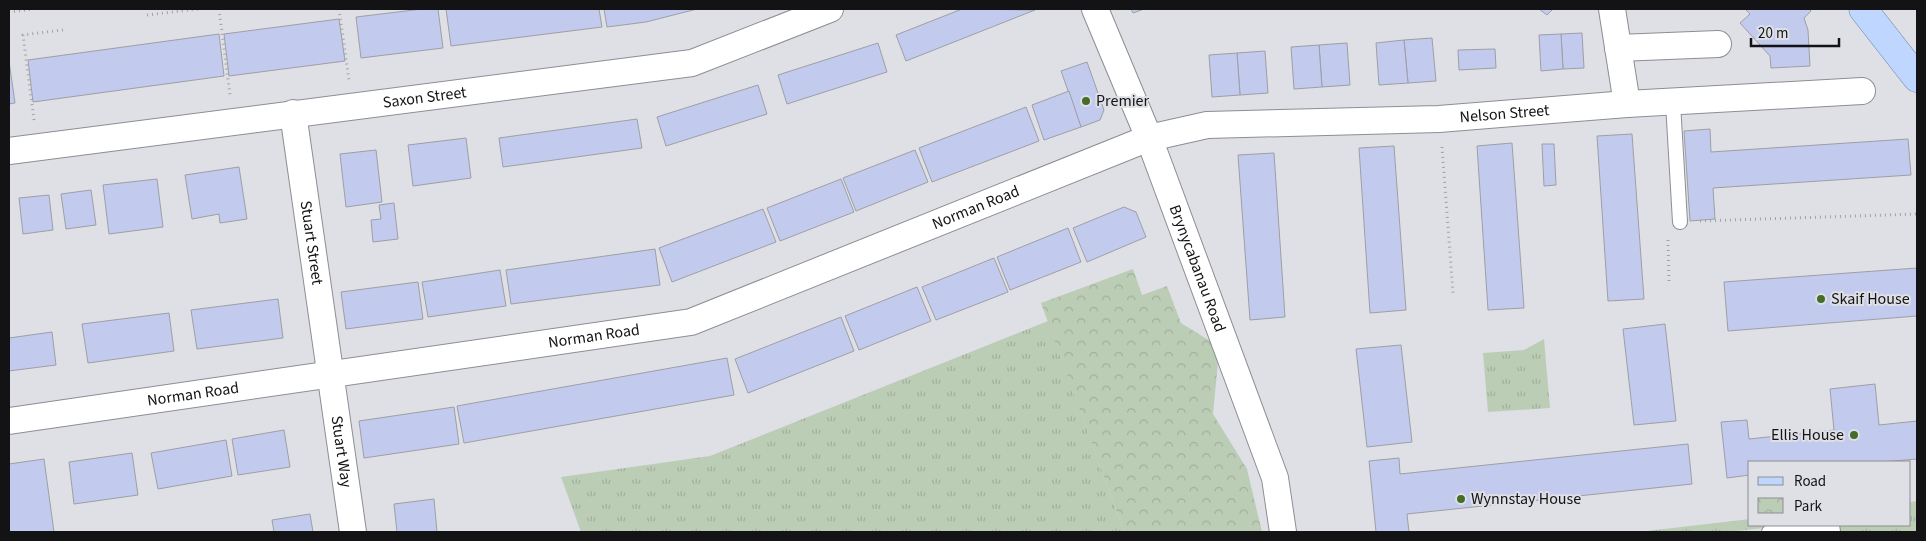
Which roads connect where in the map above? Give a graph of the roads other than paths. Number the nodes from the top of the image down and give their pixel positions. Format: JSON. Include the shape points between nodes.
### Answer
{"nodes":[{"id":1,"x":830,"y":9,"type":"edge"},
{"id":2,"x":1095,"y":9,"type":"edge"},
{"id":3,"x":1612,"y":9,"type":"edge"},
{"id":4,"x":1870,"y":12,"type":"edge"},
{"id":5,"x":1718,"y":44,"type":"dead end"},
{"id":6,"x":1618,"y":48,"type":"junction"},
{"id":7,"x":1917,"y":78,"type":"edge"},
{"id":8,"x":1862,"y":92,"type":"dead end"},
{"id":9,"x":1673,"y":103,"type":"junction"},
{"id":10,"x":1627,"y":104,"type":"junction"},
{"id":11,"x":293,"y":113,"type":"junction"},
{"id":12,"x":1149,"y":138,"type":"junction"},
{"id":13,"x":9,"y":151,"type":"edge"},
{"id":14,"x":1680,"y":222,"type":"road end"},
{"id":15,"x":329,"y":373,"type":"junction"},
{"id":16,"x":9,"y":421,"type":"edge"},
{"id":17,"x":1823,"y":526,"type":"edge"},
{"id":18,"x":353,"y":532,"type":"edge"},
{"id":19,"x":1283,"y":532,"type":"edge"},
{"id":20,"x":1769,"y":532,"type":"edge"}],
"edges":[{"from":1,"to":11,"type":"street","name":"Saxon Street","via":[[692,63]]},
{"from":2,"to":12,"type":"street","name":"Brynycabanau Road"},
{"from":3,"to":6,"type":"street"},
{"from":4,"to":7,"type":"main road"},
{"from":5,"to":6,"type":"street"},
{"from":6,"to":10,"type":"street"},
{"from":8,"to":9,"type":"street","name":"Nelson Street"},
{"from":9,"to":10,"type":"street","name":"Nelson Street"},
{"from":9,"to":14,"type":"lane"},
{"from":10,"to":12,"type":"street","name":"Nelson Street","via":[[1439,119],[1207,125]]},
{"from":11,"to":13,"type":"street","name":"Saxon Street"},
{"from":11,"to":15,"type":"street","name":"Stuart Street"},
{"from":12,"to":15,"type":"street","name":"Norman Road","via":[[692,322]]},
{"from":12,"to":19,"type":"street","name":"Brynycabanau Road","via":[[1275,478]]},
{"from":15,"to":16,"type":"street","name":"Norman Road"},
{"from":15,"to":18,"type":"street","name":"Stuart Way"},
{"from":17,"to":20,"type":"lane"}]}
